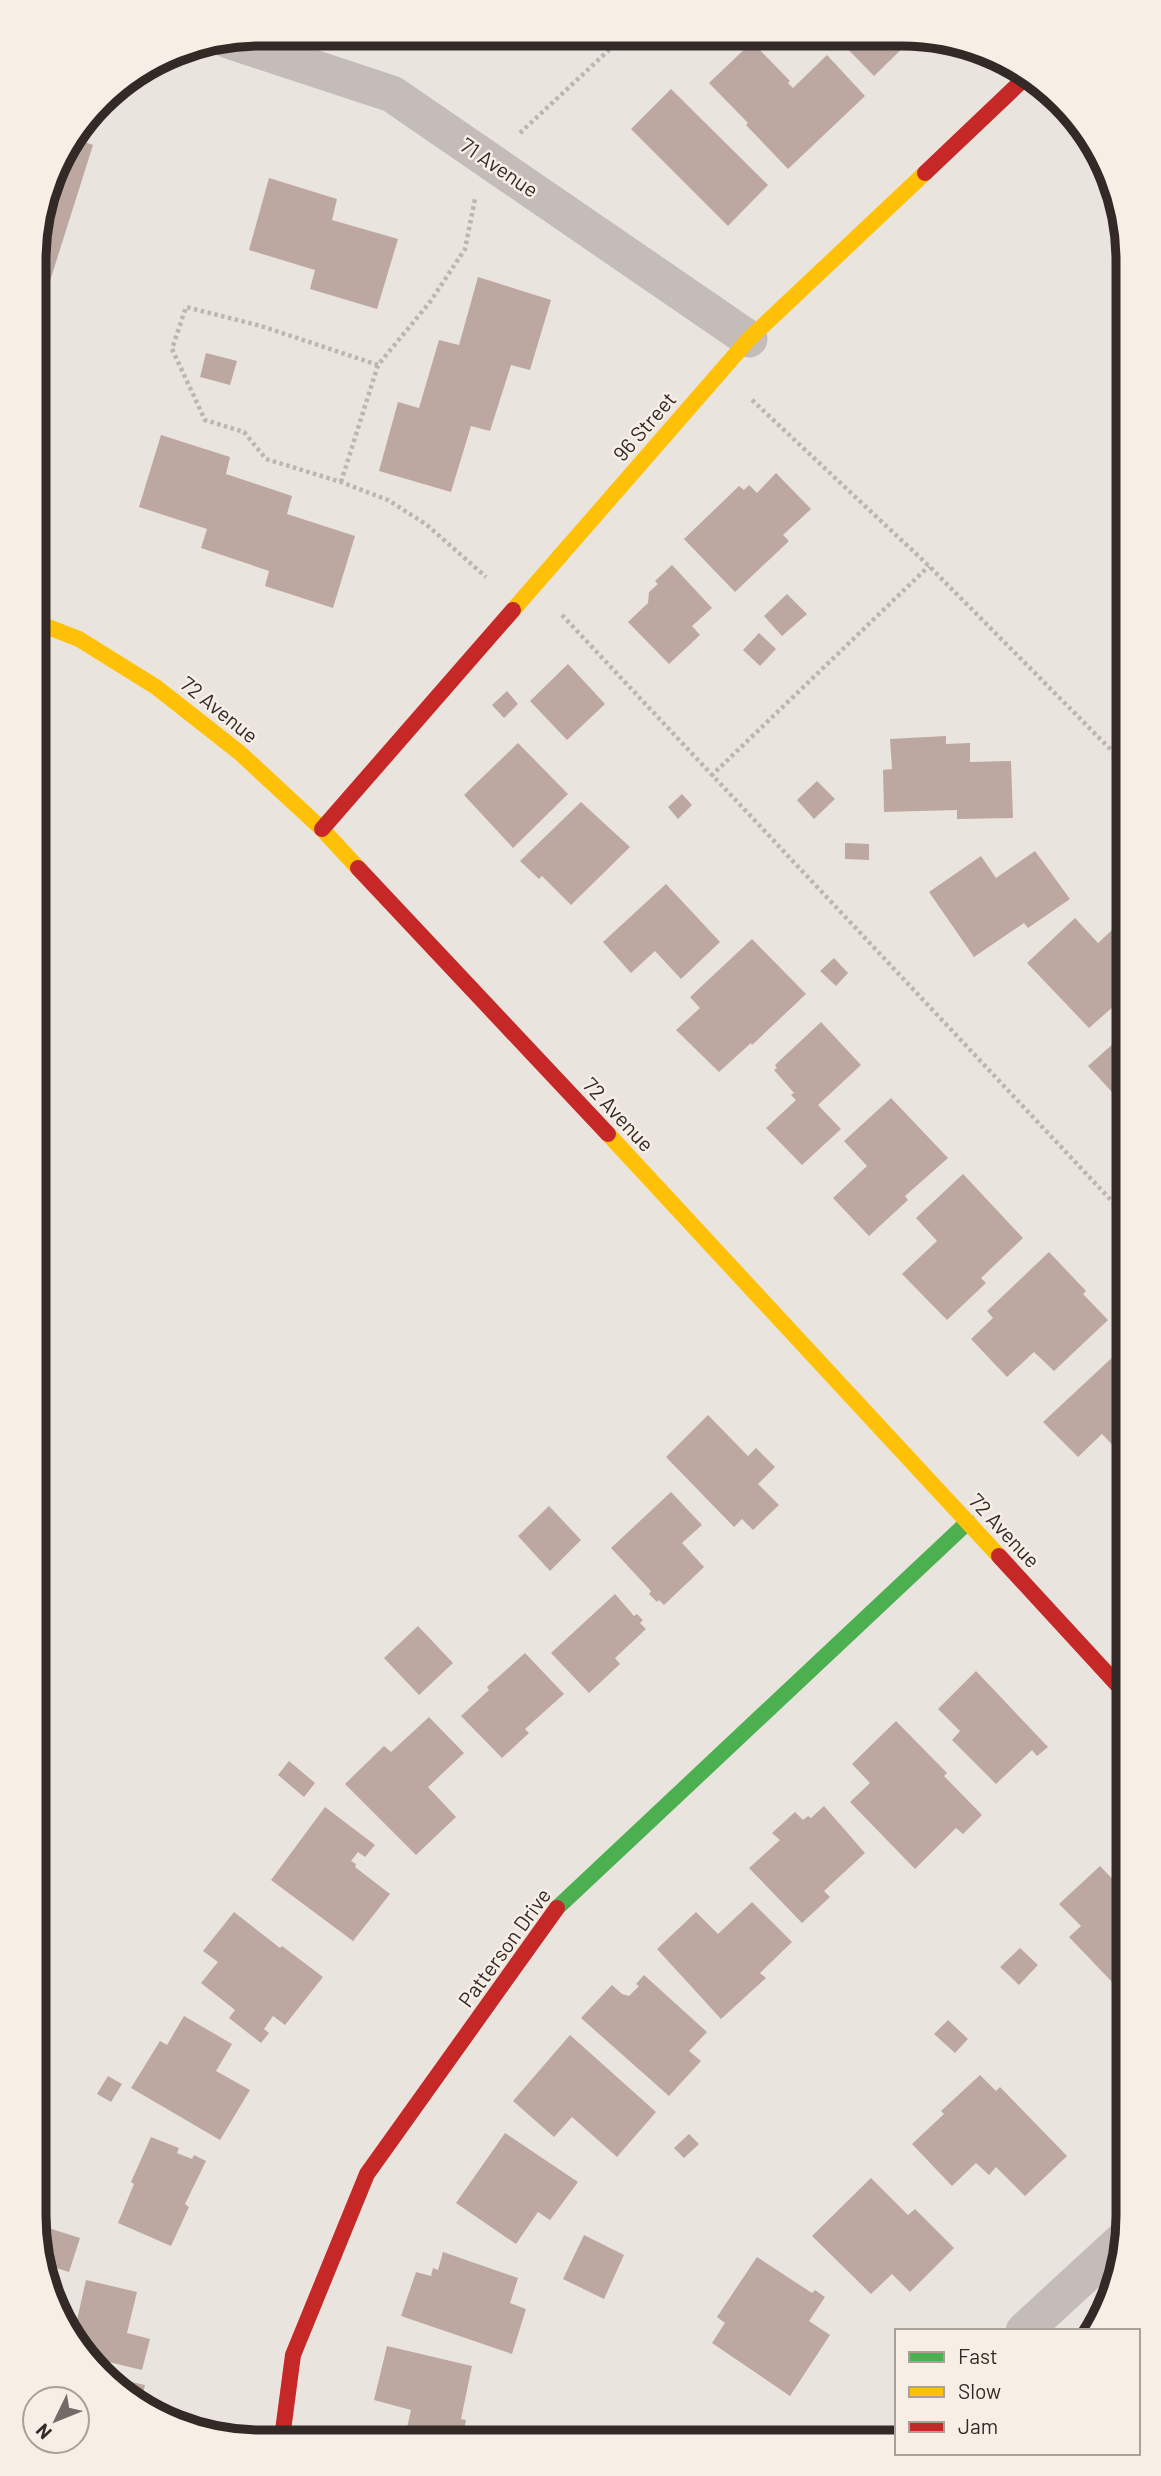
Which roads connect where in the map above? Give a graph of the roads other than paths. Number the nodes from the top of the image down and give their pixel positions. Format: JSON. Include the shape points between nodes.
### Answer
{"nodes":[{"id":1,"x":246,"y":46,"type":"edge"},
{"id":2,"x":1020,"y":82,"type":"edge"},
{"id":3,"x":749,"y":339,"type":"junction"},
{"id":4,"x":46,"y":626,"type":"edge"},
{"id":5,"x":322,"y":829,"type":"junction"},
{"id":6,"x":968,"y":1522,"type":"junction"},
{"id":7,"x":1115,"y":1682,"type":"edge"},
{"id":8,"x":1112,"y":2250,"type":"edge"},
{"id":9,"x":1026,"y":2329,"type":"edge"},
{"id":10,"x":283,"y":2430,"type":"edge"}],
"edges":[{"from":1,"to":3,"type":"street","name":"71 Avenue","via":[[391,94]]},
{"from":2,"to":3,"type":"street","name":"96 Street"},
{"from":3,"to":5,"type":"street","name":"96 Street"},
{"from":4,"to":5,"type":"street","name":"72 Avenue","via":[[79,639],[156,687],[240,753]]},
{"from":5,"to":6,"type":"street","name":"72 Avenue"},
{"from":6,"to":7,"type":"street","name":"72 Avenue"},
{"from":6,"to":10,"type":"street","name":"Patterson Drive","via":[[561,1903],[367,2174],[293,2356]]},
{"from":8,"to":9,"type":"street"}]}
